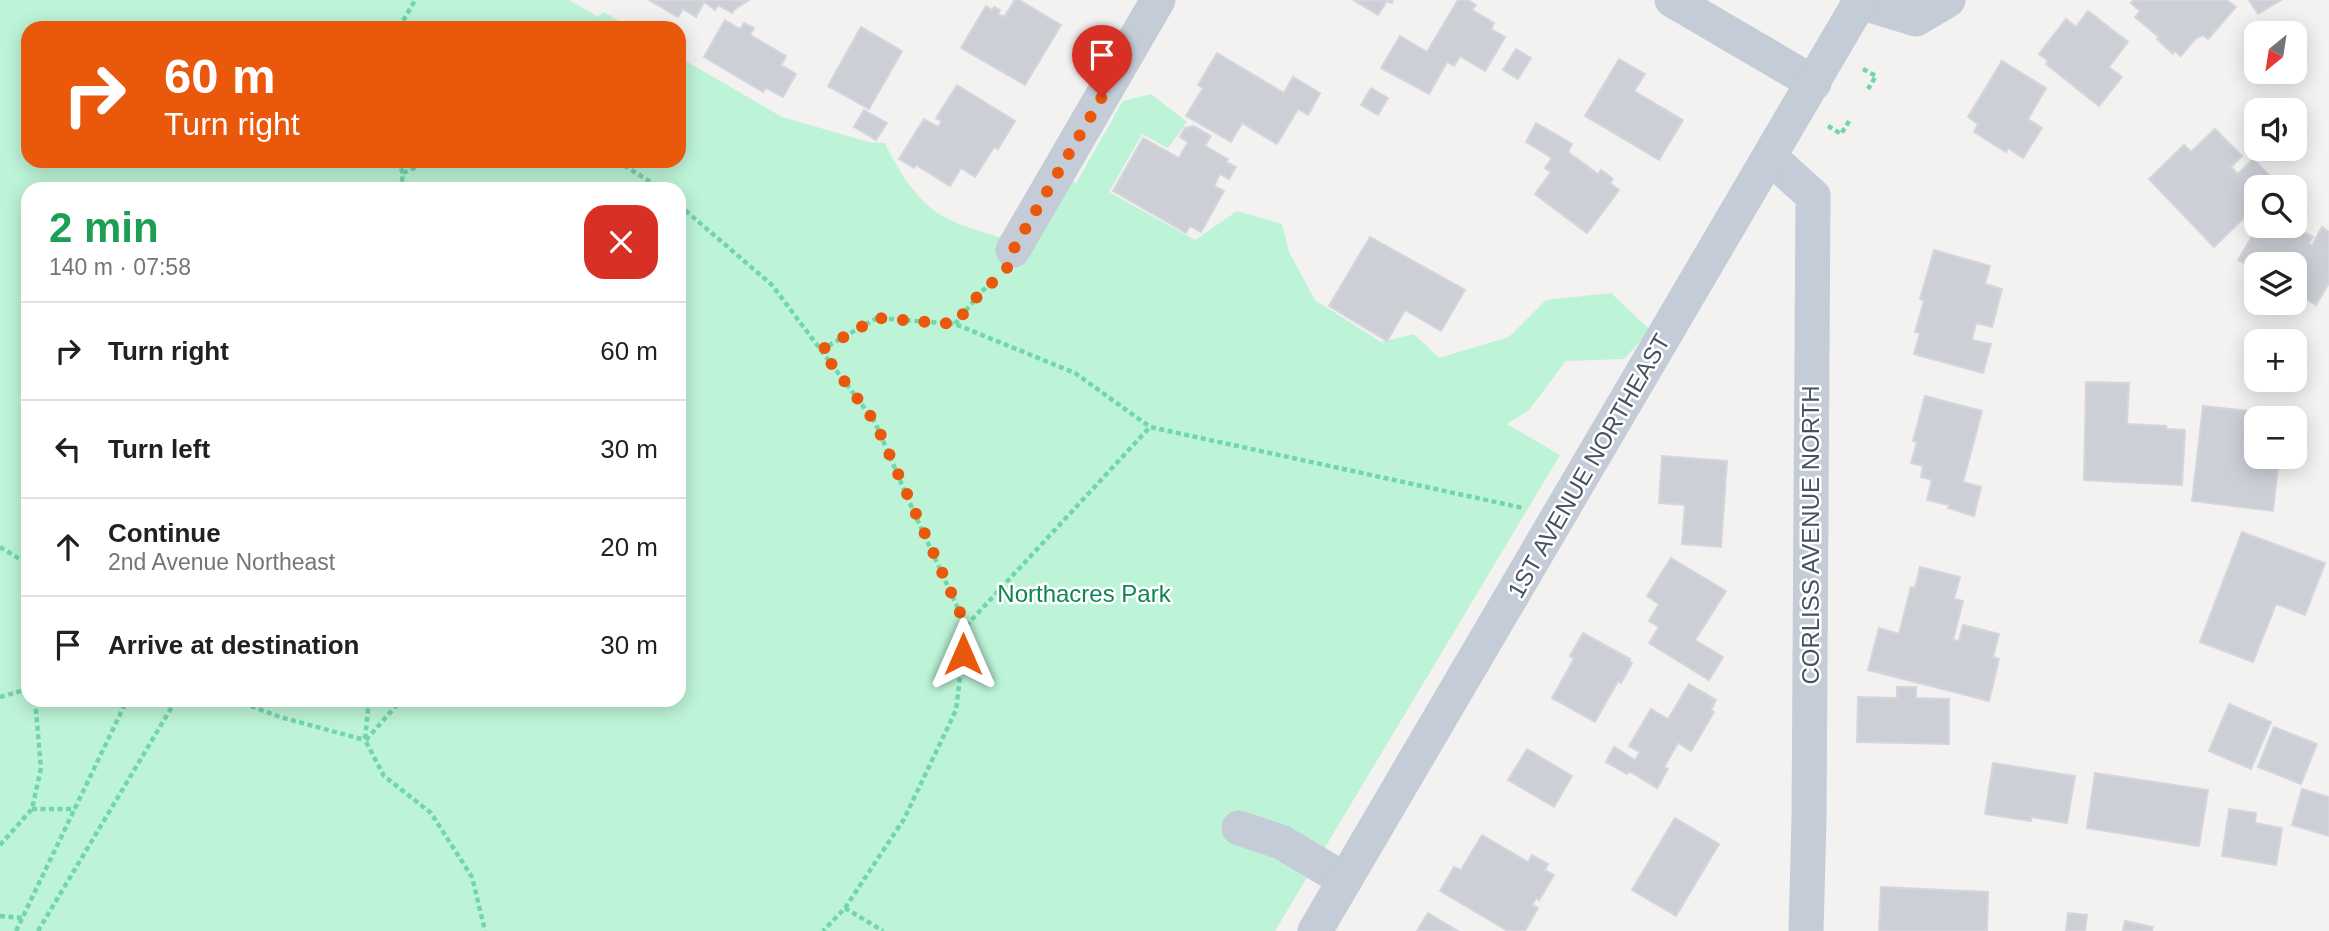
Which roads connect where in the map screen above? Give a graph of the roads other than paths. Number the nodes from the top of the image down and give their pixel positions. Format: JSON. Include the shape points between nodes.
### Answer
{"nodes":[{"id":1,"x":1158,"y":0,"type":"edge"},
{"id":2,"x":1672,"y":0,"type":"edge"},
{"id":3,"x":1948,"y":0,"type":"edge"},
{"id":4,"x":1861,"y":1,"type":"edge"},
{"id":5,"x":1814,"y":83,"type":"junction"},
{"id":6,"x":1770,"y":157,"type":"junction"},
{"id":7,"x":1013,"y":250,"type":"road end"},
{"id":8,"x":1239,"y":828,"type":"dead end"},
{"id":9,"x":1345,"y":880,"type":"junction"},
{"id":10,"x":1315,"y":931,"type":"edge"},
{"id":11,"x":1806,"y":931,"type":"edge"}],
"edges":[{"from":1,"to":7,"type":"street"},
{"from":2,"to":5,"type":"street"},
{"from":3,"to":4,"type":"street","via":[[1916,19]]},
{"from":4,"to":5,"type":"street","name":"1ST AVENUE NORTHEAST"},
{"from":5,"to":6,"type":"street","name":"1ST AVENUE NORTHEAST"},
{"from":6,"to":9,"type":"street","name":"1ST AVENUE NORTHEAST"},
{"from":6,"to":11,"type":"street","name":"CORLISS AVENUE NORTH","via":[[1813,197]]},
{"from":8,"to":9,"type":"street","via":[[1282,842]]},
{"from":9,"to":10,"type":"street","name":"1ST AVENUE NORTHEAST"}]}
